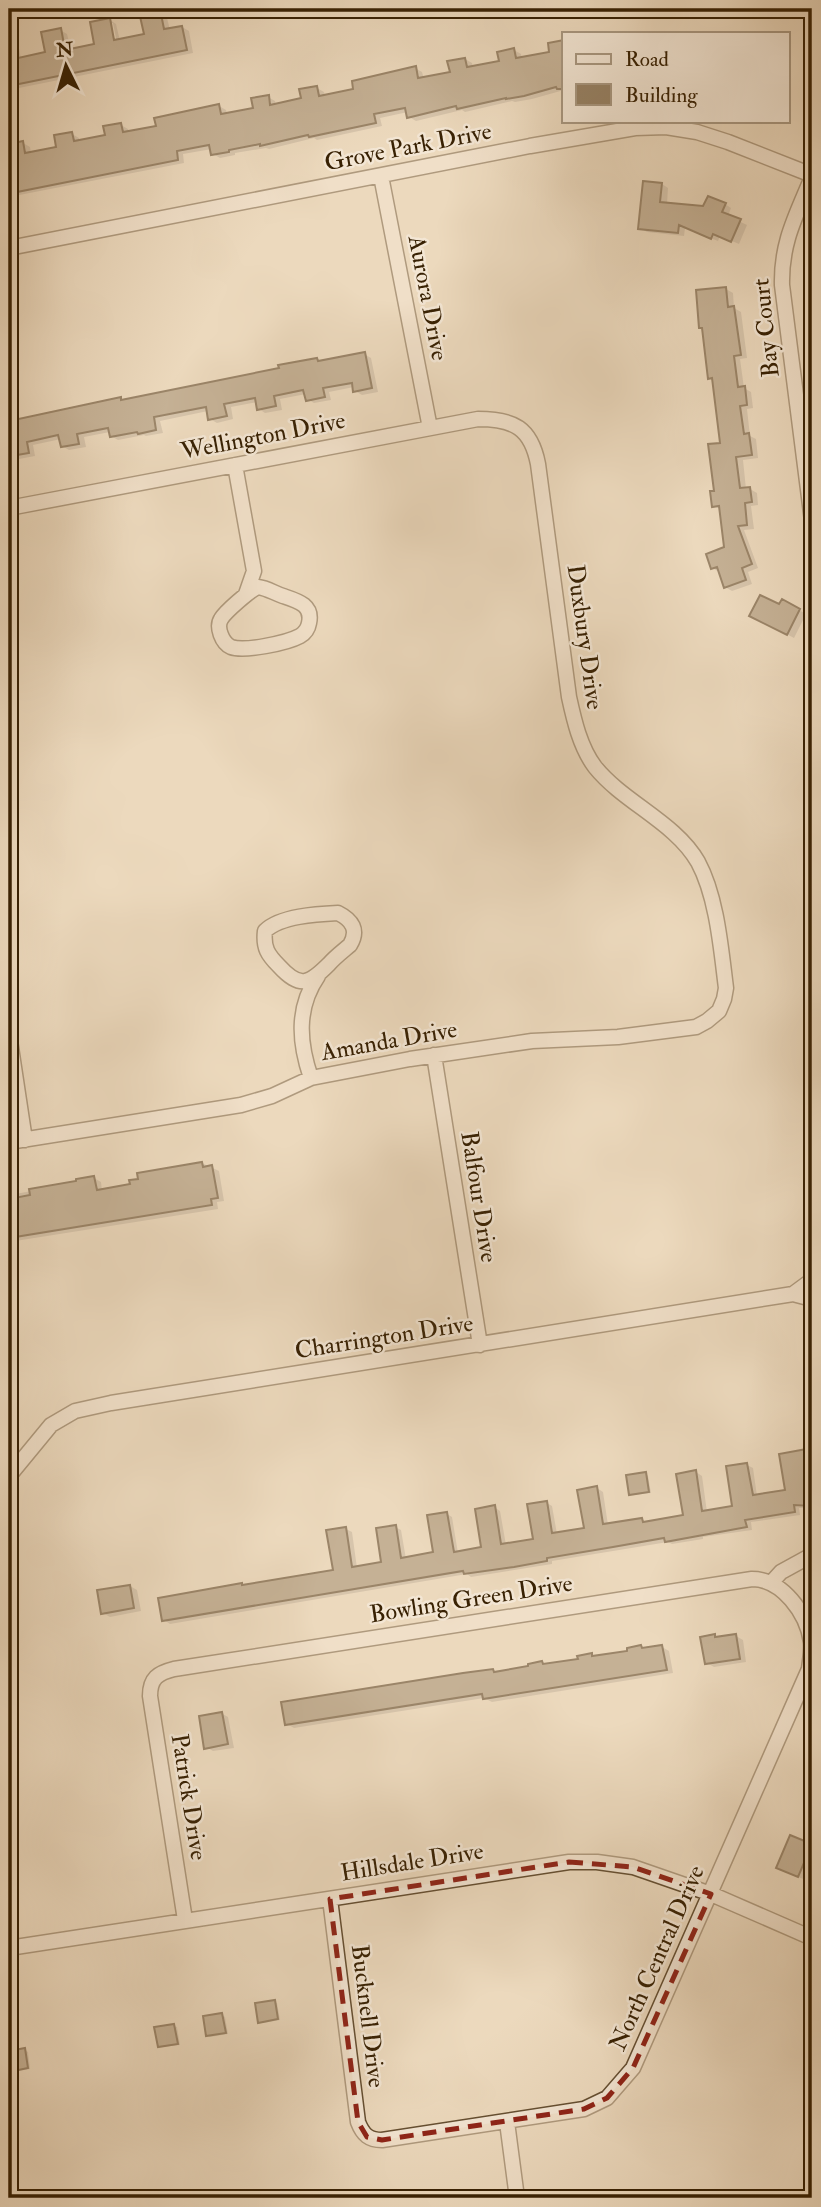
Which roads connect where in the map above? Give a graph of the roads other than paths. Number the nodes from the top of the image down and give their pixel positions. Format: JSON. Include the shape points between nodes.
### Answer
{"nodes":[{"id":1,"x":381,"y":176,"type":"junction"},
{"id":2,"x":812,"y":176,"type":"edge"},
{"id":3,"x":9,"y":247,"type":"edge"},
{"id":4,"x":430,"y":428,"type":"junction"},
{"id":5,"x":523,"y":430,"type":"joint"},
{"id":6,"x":234,"y":465,"type":"junction"},
{"id":7,"x":9,"y":508,"type":"edge"},
{"id":8,"x":812,"y":521,"type":"edge"},
{"id":9,"x":254,"y":571,"type":"junction"},
{"id":10,"x":274,"y":592,"type":"junction"},
{"id":11,"x":246,"y":594,"type":"junction"},
{"id":12,"x":320,"y":974,"type":"junction"},
{"id":13,"x":287,"y":975,"type":"junction"},
{"id":14,"x":306,"y":1000,"type":"junction"},
{"id":15,"x":719,"y":1011,"type":"joint"},
{"id":16,"x":9,"y":1034,"type":"edge"},
{"id":17,"x":434,"y":1055,"type":"junction"},
{"id":18,"x":311,"y":1078,"type":"junction"},
{"id":19,"x":26,"y":1140,"type":"junction"},
{"id":20,"x":9,"y":1142,"type":"edge"},
{"id":21,"x":812,"y":1280,"type":"edge"},
{"id":22,"x":793,"y":1294,"type":"junction"},
{"id":23,"x":812,"y":1300,"type":"edge"},
{"id":24,"x":480,"y":1345,"type":"junction"},
{"id":25,"x":9,"y":1476,"type":"edge"},
{"id":26,"x":812,"y":1555,"type":"edge"},
{"id":27,"x":771,"y":1583,"type":"junction"},
{"id":28,"x":811,"y":1631,"type":"edge"},
{"id":29,"x":152,"y":1681,"type":"joint"},
{"id":30,"x":711,"y":1894,"type":"junction"},
{"id":31,"x":330,"y":1899,"type":"junction"},
{"id":32,"x":185,"y":1920,"type":"junction"},
{"id":33,"x":812,"y":1938,"type":"edge"},
{"id":34,"x":9,"y":1948,"type":"edge"},
{"id":35,"x":507,"y":2122,"type":"junction"},
{"id":36,"x":367,"y":2137,"type":"joint"},
{"id":37,"x":517,"y":2198,"type":"edge"}],
"edges":[{"from":1,"to":2,"type":"street","name":"Grove Park Drive","via":[[612,131],[666,127],[712,136]]},
{"from":1,"to":3,"type":"street","name":"Grove Park Drive"},
{"from":1,"to":4,"type":"street","name":"Aurora Drive"},
{"from":2,"to":8,"type":"street","name":"Bay Court","via":[[782,265]]},
{"from":4,"to":5,"type":"street","name":"Wellington Drive","via":[[497,419]]},
{"from":4,"to":6,"type":"street","name":"Wellington Drive"},
{"from":5,"to":15,"type":"street","name":"Duxbury Drive","via":[[538,464],[577,731],[594,766],[685,844],[697,861],[707,882],[722,958],[726,988]]},
{"from":6,"to":7,"type":"street","name":"Wellington Drive"},
{"from":6,"to":9,"type":"street"},
{"from":9,"to":10,"type":"street"},
{"from":9,"to":11,"type":"street"},
{"from":10,"to":11,"type":"street","via":[[258,587]]},
{"from":10,"to":11,"type":"street","via":[[308,609],[304,633],[281,642],[232,647],[222,636],[221,619]]},
{"from":12,"to":13,"type":"street","via":[[305,982]]},
{"from":12,"to":13,"type":"street","via":[[353,940],[349,918],[315,914],[272,924],[265,931],[265,948]]},
{"from":12,"to":14,"type":"street"},
{"from":13,"to":14,"type":"street"},
{"from":14,"to":18,"type":"street","via":[[302,1041]]},
{"from":15,"to":17,"type":"street","name":"Amanda Drive","via":[[696,1027],[680,1031],[532,1041]]},
{"from":16,"to":19,"type":"street"},
{"from":17,"to":18,"type":"street","name":"Amanda Drive"},
{"from":17,"to":24,"type":"street","name":"Balfour Drive"},
{"from":18,"to":19,"type":"street","name":"Amanda Drive","via":[[241,1105]]},
{"from":19,"to":20,"type":"street","name":"Amanda Drive"},
{"from":21,"to":22,"type":"street","name":"Charrington Drive"},
{"from":22,"to":23,"type":"street","name":"Charrington Drive"},
{"from":22,"to":24,"type":"street","name":"Charrington Drive"},
{"from":24,"to":25,"type":"street","name":"Charrington Drive","via":[[75,1411],[51,1425]]},
{"from":26,"to":27,"type":"street"},
{"from":27,"to":28,"type":"street","name":"North Central Drive","via":[[793,1603]]},
{"from":27,"to":29,"type":"street","name":"Bowling Green Drive","via":[[751,1579],[174,1668]]},
{"from":28,"to":30,"type":"street","name":"North Central Drive","via":[[809,1669]]},
{"from":29,"to":32,"type":"street","name":"Patrick Drive","via":[[150,1696]]},
{"from":30,"to":31,"type":"street","name":"Hillsdale Drive","via":[[633,1867],[569,1862]]},
{"from":30,"to":33,"type":"street","name":"Hillsdale Drive"},
{"from":30,"to":35,"type":"street","name":"North Central Drive","via":[[633,2068],[607,2098],[584,2109]]},
{"from":31,"to":32,"type":"street","name":"Hillsdale Drive"},
{"from":31,"to":36,"type":"street","name":"Bucknell Drive","via":[[358,2122]]},
{"from":32,"to":34,"type":"street","name":"Hillsdale Drive"},
{"from":35,"to":36,"type":"street","name":"North Central Drive","via":[[383,2140]]},
{"from":35,"to":37,"type":"street"}]}
